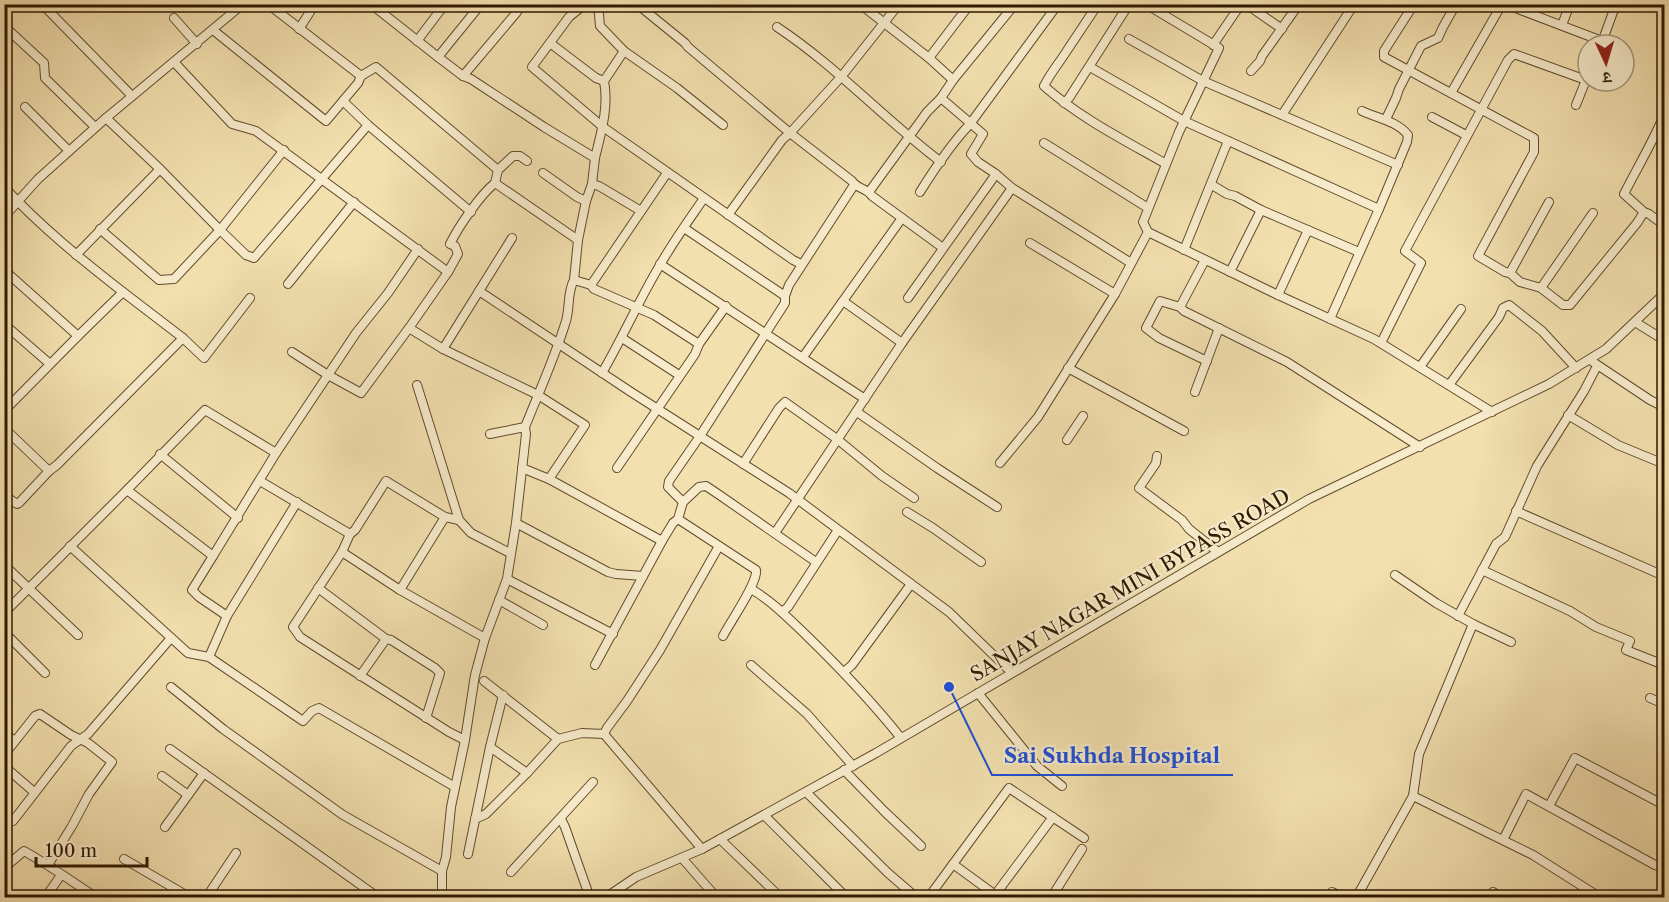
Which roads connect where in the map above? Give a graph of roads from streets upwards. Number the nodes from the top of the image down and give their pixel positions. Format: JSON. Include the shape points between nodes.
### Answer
{"nodes":[{"id":1,"x":42,"y":4,"type":"edge"},
{"id":2,"x":243,"y":4,"type":"edge"},
{"id":3,"x":268,"y":4,"type":"edge"},
{"id":4,"x":315,"y":4,"type":"edge"},
{"id":5,"x":372,"y":4,"type":"edge"},
{"id":6,"x":445,"y":4,"type":"edge"},
{"id":7,"x":481,"y":4,"type":"edge"},
{"id":8,"x":521,"y":4,"type":"edge"},
{"id":9,"x":585,"y":4,"type":"edge"},
{"id":10,"x":598,"y":4,"type":"edge"},
{"id":11,"x":637,"y":4,"type":"edge"},
{"id":12,"x":860,"y":4,"type":"edge"},
{"id":13,"x":899,"y":4,"type":"edge"},
{"id":14,"x":970,"y":4,"type":"edge"},
{"id":15,"x":1016,"y":4,"type":"edge"},
{"id":16,"x":1058,"y":4,"type":"edge"},
{"id":17,"x":1098,"y":4,"type":"edge"},
{"id":18,"x":1129,"y":4,"type":"edge"},
{"id":19,"x":1244,"y":4,"type":"edge"},
{"id":20,"x":1299,"y":4,"type":"edge"},
{"id":21,"x":1414,"y":4,"type":"edge"},
{"id":22,"x":1456,"y":4,"type":"edge"},
{"id":23,"x":1502,"y":4,"type":"edge"},
{"id":24,"x":1512,"y":4,"type":"edge"},
{"id":25,"x":1570,"y":4,"type":"edge"},
{"id":26,"x":1616,"y":4,"type":"edge"},
{"id":27,"x":1148,"y":5,"type":"edge"},
{"id":28,"x":1351,"y":9,"type":"dead end"},
{"id":29,"x":174,"y":18,"type":"dead end"},
{"id":30,"x":885,"y":23,"type":"junction"},
{"id":31,"x":1562,"y":25,"type":"junction"},
{"id":32,"x":4,"y":26,"type":"edge"},
{"id":33,"x":777,"y":27,"type":"dead end"},
{"id":34,"x":299,"y":29,"type":"junction"},
{"id":35,"x":1281,"y":29,"type":"junction"},
{"id":36,"x":213,"y":30,"type":"junction"},
{"id":37,"x":1579,"y":33,"type":"edge"},
{"id":38,"x":1605,"y":33,"type":"edge"},
{"id":39,"x":1129,"y":39,"type":"dead end"},
{"id":40,"x":417,"y":41,"type":"junction"},
{"id":41,"x":550,"y":42,"type":"junction"},
{"id":42,"x":197,"y":44,"type":"junction"},
{"id":43,"x":1213,"y":45,"type":"junction"},
{"id":44,"x":624,"y":51,"type":"junction"},
{"id":45,"x":438,"y":57,"type":"junction"},
{"id":46,"x":929,"y":58,"type":"junction"},
{"id":47,"x":174,"y":62,"type":"junction"},
{"id":48,"x":1090,"y":67,"type":"junction"},
{"id":49,"x":1251,"y":70,"type":"dead end"},
{"id":50,"x":1410,"y":70,"type":"junction"},
{"id":51,"x":1576,"y":74,"type":"edge"},
{"id":52,"x":361,"y":76,"type":"junction"},
{"id":53,"x":464,"y":76,"type":"junction"},
{"id":54,"x":841,"y":77,"type":"junction"},
{"id":55,"x":953,"y":80,"type":"junction"},
{"id":56,"x":604,"y":81,"type":"junction"},
{"id":57,"x":1203,"y":81,"type":"junction"},
{"id":58,"x":1451,"y":93,"type":"junction"},
{"id":59,"x":1581,"y":93,"type":"edge"},
{"id":60,"x":132,"y":96,"type":"junction"},
{"id":61,"x":941,"y":98,"type":"junction"},
{"id":62,"x":343,"y":101,"type":"junction"},
{"id":63,"x":1064,"y":103,"type":"junction"},
{"id":64,"x":1576,"y":105,"type":"dead end"},
{"id":65,"x":25,"y":107,"type":"dead end"},
{"id":66,"x":1480,"y":109,"type":"junction"},
{"id":67,"x":1362,"y":111,"type":"dead end"},
{"id":68,"x":1282,"y":115,"type":"junction"},
{"id":69,"x":1665,"y":115,"type":"edge"},
{"id":70,"x":1432,"y":117,"type":"dead end"},
{"id":71,"x":106,"y":118,"type":"junction"},
{"id":72,"x":1386,"y":119,"type":"junction"},
{"id":73,"x":1184,"y":121,"type":"junction"},
{"id":74,"x":970,"y":124,"type":"junction"},
{"id":75,"x":368,"y":125,"type":"junction"},
{"id":76,"x":723,"y":125,"type":"dead end"},
{"id":77,"x":96,"y":127,"type":"junction"},
{"id":78,"x":603,"y":127,"type":"junction"},
{"id":79,"x":790,"y":133,"type":"junction"},
{"id":80,"x":1466,"y":135,"type":"junction"},
{"id":81,"x":1656,"y":136,"type":"junction"},
{"id":82,"x":909,"y":138,"type":"junction"},
{"id":83,"x":1228,"y":141,"type":"junction"},
{"id":84,"x":1665,"y":141,"type":"edge"},
{"id":85,"x":1044,"y":143,"type":"dead end"},
{"id":86,"x":284,"y":150,"type":"junction"},
{"id":87,"x":69,"y":151,"type":"junction"},
{"id":88,"x":595,"y":158,"type":"junction"},
{"id":89,"x":526,"y":161,"type":"dead end"},
{"id":90,"x":941,"y":162,"type":"junction"},
{"id":91,"x":1166,"y":164,"type":"junction"},
{"id":92,"x":1398,"y":165,"type":"junction"},
{"id":93,"x":160,"y":169,"type":"junction"},
{"id":94,"x":498,"y":170,"type":"junction"},
{"id":95,"x":543,"y":173,"type":"dead end"},
{"id":96,"x":667,"y":173,"type":"junction"},
{"id":97,"x":996,"y":174,"type":"junction"},
{"id":98,"x":322,"y":178,"type":"junction"},
{"id":99,"x":495,"y":183,"type":"junction"},
{"id":100,"x":592,"y":184,"type":"junction"},
{"id":101,"x":1212,"y":184,"type":"junction"},
{"id":102,"x":854,"y":185,"type":"junction"},
{"id":103,"x":4,"y":187,"type":"edge"},
{"id":104,"x":1012,"y":188,"type":"junction"},
{"id":105,"x":869,"y":192,"type":"junction"},
{"id":106,"x":920,"y":192,"type":"dead end"},
{"id":107,"x":704,"y":198,"type":"junction"},
{"id":108,"x":586,"y":201,"type":"junction"},
{"id":109,"x":18,"y":202,"type":"junction"},
{"id":110,"x":354,"y":202,"type":"junction"},
{"id":111,"x":1549,"y":202,"type":"dead end"},
{"id":112,"x":1148,"y":208,"type":"junction"},
{"id":113,"x":1379,"y":209,"type":"junction"},
{"id":114,"x":1261,"y":210,"type":"junction"},
{"id":115,"x":641,"y":211,"type":"junction"},
{"id":116,"x":471,"y":212,"type":"junction"},
{"id":117,"x":1644,"y":212,"type":"junction"},
{"id":118,"x":1593,"y":213,"type":"dead end"},
{"id":119,"x":728,"y":215,"type":"junction"},
{"id":120,"x":4,"y":216,"type":"edge"},
{"id":121,"x":902,"y":218,"type":"junction"},
{"id":122,"x":1665,"y":225,"type":"edge"},
{"id":123,"x":684,"y":228,"type":"junction"},
{"id":124,"x":100,"y":229,"type":"junction"},
{"id":125,"x":220,"y":230,"type":"junction"},
{"id":126,"x":1308,"y":230,"type":"junction"},
{"id":127,"x":1148,"y":232,"type":"junction"},
{"id":128,"x":512,"y":238,"type":"dead end"},
{"id":129,"x":578,"y":240,"type":"junction"},
{"id":130,"x":1030,"y":243,"type":"dead end"},
{"id":131,"x":943,"y":248,"type":"junction"},
{"id":132,"x":418,"y":249,"type":"junction"},
{"id":133,"x":1184,"y":250,"type":"junction"},
{"id":134,"x":1359,"y":252,"type":"junction"},
{"id":135,"x":76,"y":255,"type":"junction"},
{"id":136,"x":1205,"y":260,"type":"junction"},
{"id":137,"x":1131,"y":263,"type":"junction"},
{"id":138,"x":660,"y":264,"type":"junction"},
{"id":139,"x":801,"y":264,"type":"junction"},
{"id":140,"x":4,"y":270,"type":"edge"},
{"id":141,"x":448,"y":272,"type":"junction"},
{"id":142,"x":1230,"y":272,"type":"junction"},
{"id":143,"x":1510,"y":273,"type":"junction"},
{"id":144,"x":574,"y":280,"type":"junction"},
{"id":145,"x":288,"y":284,"type":"dead end"},
{"id":146,"x":591,"y":285,"type":"junction"},
{"id":147,"x":1541,"y":288,"type":"junction"},
{"id":148,"x":479,"y":291,"type":"junction"},
{"id":149,"x":123,"y":292,"type":"junction"},
{"id":150,"x":1114,"y":294,"type":"junction"},
{"id":151,"x":1665,"y":294,"type":"edge"},
{"id":152,"x":1278,"y":295,"type":"junction"},
{"id":153,"x":785,"y":296,"type":"junction"},
{"id":154,"x":250,"y":298,"type":"dead end"},
{"id":155,"x":908,"y":298,"type":"dead end"},
{"id":156,"x":843,"y":302,"type":"junction"},
{"id":157,"x":726,"y":306,"type":"junction"},
{"id":158,"x":1180,"y":307,"type":"junction"},
{"id":159,"x":636,"y":308,"type":"junction"},
{"id":160,"x":1461,"y":309,"type":"dead end"},
{"id":161,"x":1330,"y":319,"type":"junction"},
{"id":162,"x":1635,"y":322,"type":"junction"},
{"id":163,"x":4,"y":324,"type":"edge"},
{"id":164,"x":409,"y":328,"type":"junction"},
{"id":165,"x":1219,"y":328,"type":"junction"},
{"id":166,"x":765,"y":333,"type":"junction"},
{"id":167,"x":78,"y":336,"type":"junction"},
{"id":168,"x":183,"y":338,"type":"junction"},
{"id":169,"x":622,"y":338,"type":"junction"},
{"id":170,"x":1665,"y":340,"type":"edge"},
{"id":171,"x":902,"y":343,"type":"junction"},
{"id":172,"x":1381,"y":343,"type":"junction"},
{"id":173,"x":559,"y":344,"type":"junction"},
{"id":174,"x":699,"y":344,"type":"junction"},
{"id":175,"x":443,"y":349,"type":"junction"},
{"id":176,"x":292,"y":352,"type":"dead end"},
{"id":177,"x":802,"y":357,"type":"junction"},
{"id":178,"x":1590,"y":359,"type":"junction"},
{"id":179,"x":1207,"y":361,"type":"junction"},
{"id":180,"x":50,"y":364,"type":"junction"},
{"id":181,"x":1597,"y":366,"type":"junction"},
{"id":182,"x":1420,"y":367,"type":"junction"},
{"id":183,"x":1068,"y":368,"type":"junction"},
{"id":184,"x":1576,"y":368,"type":"junction"},
{"id":185,"x":602,"y":373,"type":"junction"},
{"id":186,"x":328,"y":375,"type":"junction"},
{"id":187,"x":679,"y":375,"type":"junction"},
{"id":188,"x":417,"y":385,"type":"dead end"},
{"id":189,"x":1449,"y":385,"type":"junction"},
{"id":190,"x":1195,"y":392,"type":"dead end"},
{"id":191,"x":538,"y":395,"type":"junction"},
{"id":192,"x":865,"y":399,"type":"junction"},
{"id":193,"x":1665,"y":407,"type":"edge"},
{"id":194,"x":657,"y":409,"type":"junction"},
{"id":195,"x":4,"y":411,"type":"edge"},
{"id":196,"x":857,"y":412,"type":"junction"},
{"id":197,"x":1492,"y":412,"type":"junction"},
{"id":198,"x":1083,"y":416,"type":"dead end"},
{"id":199,"x":1568,"y":416,"type":"junction"},
{"id":200,"x":525,"y":427,"type":"junction"},
{"id":201,"x":4,"y":428,"type":"edge"},
{"id":202,"x":1184,"y":431,"type":"dead end"},
{"id":203,"x":490,"y":434,"type":"dead end"},
{"id":204,"x":700,"y":436,"type":"junction"},
{"id":205,"x":837,"y":439,"type":"junction"},
{"id":206,"x":1068,"y":441,"type":"dead end"},
{"id":207,"x":1420,"y":447,"type":"junction"},
{"id":208,"x":276,"y":453,"type":"junction"},
{"id":209,"x":160,"y":454,"type":"junction"},
{"id":210,"x":1157,"y":456,"type":"dead end"},
{"id":211,"x":1000,"y":463,"type":"dead end"},
{"id":212,"x":743,"y":464,"type":"junction"},
{"id":213,"x":1665,"y":464,"type":"edge"},
{"id":214,"x":522,"y":468,"type":"junction"},
{"id":215,"x":617,"y":468,"type":"dead end"},
{"id":216,"x":49,"y":471,"type":"junction"},
{"id":217,"x":549,"y":479,"type":"junction"},
{"id":218,"x":260,"y":481,"type":"junction"},
{"id":219,"x":127,"y":489,"type":"junction"},
{"id":220,"x":4,"y":495,"type":"edge"},
{"id":221,"x":914,"y":498,"type":"dead end"},
{"id":222,"x":798,"y":500,"type":"junction"},
{"id":223,"x":297,"y":502,"type":"junction"},
{"id":224,"x":683,"y":502,"type":"junction"},
{"id":225,"x":997,"y":507,"type":"dead end"},
{"id":226,"x":1516,"y":511,"type":"junction"},
{"id":227,"x":907,"y":512,"type":"dead end"},
{"id":228,"x":445,"y":517,"type":"junction"},
{"id":229,"x":238,"y":518,"type":"junction"},
{"id":230,"x":678,"y":519,"type":"junction"},
{"id":231,"x":459,"y":520,"type":"junction"},
{"id":232,"x":516,"y":523,"type":"junction"},
{"id":233,"x":838,"y":530,"type":"junction"},
{"id":234,"x":775,"y":533,"type":"junction"},
{"id":235,"x":350,"y":534,"type":"junction"},
{"id":236,"x":662,"y":541,"type":"junction"},
{"id":237,"x":70,"y":546,"type":"junction"},
{"id":238,"x":719,"y":546,"type":"junction"},
{"id":239,"x":342,"y":552,"type":"junction"},
{"id":240,"x":1218,"y":552,"type":"junction"},
{"id":241,"x":510,"y":554,"type":"junction"},
{"id":242,"x":213,"y":556,"type":"junction"},
{"id":243,"x":816,"y":562,"type":"junction"},
{"id":244,"x":981,"y":562,"type":"dead end"},
{"id":245,"x":4,"y":565,"type":"edge"},
{"id":246,"x":1482,"y":570,"type":"junction"},
{"id":247,"x":1395,"y":575,"type":"dead end"},
{"id":248,"x":643,"y":576,"type":"junction"},
{"id":249,"x":1665,"y":576,"type":"edge"},
{"id":250,"x":507,"y":579,"type":"junction"},
{"id":251,"x":911,"y":584,"type":"junction"},
{"id":252,"x":29,"y":588,"type":"junction"},
{"id":253,"x":318,"y":588,"type":"junction"},
{"id":254,"x":751,"y":589,"type":"junction"},
{"id":255,"x":400,"y":590,"type":"junction"},
{"id":256,"x":500,"y":600,"type":"junction"},
{"id":257,"x":782,"y":612,"type":"junction"},
{"id":258,"x":4,"y":613,"type":"edge"},
{"id":259,"x":1458,"y":615,"type":"junction"},
{"id":260,"x":227,"y":616,"type":"junction"},
{"id":261,"x":1473,"y":624,"type":"junction"},
{"id":262,"x":543,"y":625,"type":"dead end"},
{"id":263,"x":4,"y":632,"type":"edge"},
{"id":264,"x":613,"y":634,"type":"junction"},
{"id":265,"x":78,"y":635,"type":"dead end"},
{"id":266,"x":723,"y":636,"type":"dead end"},
{"id":267,"x":171,"y":638,"type":"junction"},
{"id":268,"x":485,"y":638,"type":"junction"},
{"id":269,"x":386,"y":639,"type":"junction"},
{"id":270,"x":1512,"y":642,"type":"dead end"},
{"id":271,"x":209,"y":657,"type":"junction"},
{"id":272,"x":595,"y":665,"type":"dead end"},
{"id":273,"x":752,"y":665,"type":"dead end"},
{"id":274,"x":1665,"y":665,"type":"edge"},
{"id":275,"x":844,"y":672,"type":"junction"},
{"id":276,"x":45,"y":673,"type":"dead end"},
{"id":277,"x":1012,"y":673,"type":"junction"},
{"id":278,"x":360,"y":676,"type":"junction"},
{"id":279,"x":484,"y":681,"type":"dead end"},
{"id":280,"x":171,"y":687,"type":"dead end"},
{"id":281,"x":978,"y":693,"type":"junction"},
{"id":282,"x":503,"y":695,"type":"junction"},
{"id":283,"x":1650,"y":698,"type":"dead end"},
{"id":284,"x":1665,"y":704,"type":"edge"},
{"id":285,"x":426,"y":718,"type":"junction"},
{"id":286,"x":4,"y":732,"type":"edge"},
{"id":287,"x":604,"y":734,"type":"junction"},
{"id":288,"x":901,"y":738,"type":"junction"},
{"id":289,"x":558,"y":739,"type":"junction"},
{"id":290,"x":80,"y":740,"type":"junction"},
{"id":291,"x":465,"y":740,"type":"junction"},
{"id":292,"x":14,"y":741,"type":"junction"},
{"id":293,"x":490,"y":747,"type":"junction"},
{"id":294,"x":170,"y":749,"type":"dead end"},
{"id":295,"x":4,"y":755,"type":"edge"},
{"id":296,"x":4,"y":766,"type":"edge"},
{"id":297,"x":853,"y":766,"type":"junction"},
{"id":298,"x":844,"y":770,"type":"junction"},
{"id":299,"x":204,"y":773,"type":"junction"},
{"id":300,"x":527,"y":774,"type":"junction"},
{"id":301,"x":162,"y":776,"type":"dead end"},
{"id":302,"x":593,"y":782,"type":"dead end"},
{"id":303,"x":1062,"y":786,"type":"dead end"},
{"id":304,"x":455,"y":787,"type":"junction"},
{"id":305,"x":34,"y":792,"type":"junction"},
{"id":306,"x":806,"y":792,"type":"junction"},
{"id":307,"x":188,"y":795,"type":"junction"},
{"id":308,"x":1413,"y":796,"type":"junction"},
{"id":309,"x":1665,"y":805,"type":"edge"},
{"id":310,"x":1548,"y":807,"type":"junction"},
{"id":311,"x":764,"y":815,"type":"junction"},
{"id":312,"x":1053,"y":817,"type":"junction"},
{"id":313,"x":475,"y":819,"type":"junction"},
{"id":314,"x":561,"y":819,"type":"junction"},
{"id":315,"x":13,"y":820,"type":"dead end"},
{"id":316,"x":165,"y":827,"type":"dead end"},
{"id":317,"x":1084,"y":838,"type":"dead end"},
{"id":318,"x":720,"y":839,"type":"junction"},
{"id":319,"x":1503,"y":840,"type":"junction"},
{"id":320,"x":921,"y":846,"type":"dead end"},
{"id":321,"x":702,"y":849,"type":"junction"},
{"id":322,"x":1082,"y":849,"type":"dead end"},
{"id":323,"x":236,"y":853,"type":"dead end"},
{"id":324,"x":468,"y":854,"type":"dead end"},
{"id":325,"x":681,"y":858,"type":"junction"},
{"id":326,"x":124,"y":859,"type":"dead end"},
{"id":327,"x":953,"y":864,"type":"junction"},
{"id":328,"x":48,"y":865,"type":"junction"},
{"id":329,"x":4,"y":868,"type":"edge"},
{"id":330,"x":1665,"y":868,"type":"edge"},
{"id":331,"x":442,"y":871,"type":"junction"},
{"id":332,"x":512,"y":872,"type":"dead end"},
{"id":333,"x":61,"y":875,"type":"junction"},
{"id":334,"x":1665,"y":889,"type":"edge"},
{"id":335,"x":1493,"y":892,"type":"dead end"},
{"id":336,"x":997,"y":896,"type":"edge"},
{"id":337,"x":45,"y":897,"type":"edge"},
{"id":338,"x":97,"y":897,"type":"edge"},
{"id":339,"x":191,"y":897,"type":"edge"},
{"id":340,"x":206,"y":897,"type":"edge"},
{"id":341,"x":379,"y":897,"type":"edge"},
{"id":342,"x":442,"y":897,"type":"edge"},
{"id":343,"x":590,"y":897,"type":"edge"},
{"id":344,"x":604,"y":897,"type":"edge"},
{"id":345,"x":717,"y":897,"type":"edge"},
{"id":346,"x":781,"y":897,"type":"edge"},
{"id":347,"x":847,"y":897,"type":"edge"},
{"id":348,"x":916,"y":897,"type":"edge"},
{"id":349,"x":928,"y":897,"type":"edge"},
{"id":350,"x":1051,"y":897,"type":"edge"},
{"id":351,"x":1329,"y":897,"type":"edge"},
{"id":352,"x":1344,"y":897,"type":"edge"},
{"id":353,"x":1356,"y":897,"type":"edge"},
{"id":354,"x":1502,"y":897,"type":"edge"},
{"id":355,"x":1601,"y":897,"type":"edge"},
{"id":356,"x":1659,"y":897,"type":"edge"}],
"edges":[{"from":1,"to":60,"type":"street"},
{"from":2,"to":36,"type":"street"},
{"from":3,"to":34,"type":"street"},
{"from":4,"to":34,"type":"street"},
{"from":5,"to":40,"type":"street"},
{"from":6,"to":40,"type":"street"},
{"from":7,"to":45,"type":"street"},
{"from":8,"to":53,"type":"street"},
{"from":9,"to":41,"type":"street"},
{"from":10,"to":44,"type":"street","via":[[600,26]]},
{"from":11,"to":79,"type":"street"},
{"from":12,"to":30,"type":"street"},
{"from":13,"to":30,"type":"street"},
{"from":14,"to":46,"type":"street"},
{"from":15,"to":55,"type":"street"},
{"from":16,"to":74,"type":"street"},
{"from":17,"to":63,"type":"street","via":[[1044,86]]},
{"from":18,"to":48,"type":"street"},
{"from":19,"to":35,"type":"street"},
{"from":19,"to":43,"type":"street"},
{"from":20,"to":35,"type":"street"},
{"from":21,"to":50,"type":"street","via":[[1384,51],[1384,57]]},
{"from":22,"to":50,"type":"street","via":[[1438,38],[1421,46]]},
{"from":23,"to":58,"type":"street"},
{"from":24,"to":31,"type":"street"},
{"from":25,"to":31,"type":"street"},
{"from":26,"to":38,"type":"street"},
{"from":27,"to":43,"type":"street"},
{"from":28,"to":68,"type":"street"},
{"from":29,"to":42,"type":"street"},
{"from":30,"to":46,"type":"street"},
{"from":30,"to":54,"type":"street"},
{"from":31,"to":37,"type":"street"},
{"from":32,"to":77,"type":"street","via":[[44,63],[45,78]]},
{"from":33,"to":54,"type":"street"},
{"from":34,"to":52,"type":"street"},
{"from":35,"to":49,"type":"street"},
{"from":36,"to":42,"type":"street"},
{"from":36,"to":62,"type":"street","via":[[326,121]]},
{"from":39,"to":57,"type":"street"},
{"from":40,"to":45,"type":"street"},
{"from":41,"to":56,"type":"street"},
{"from":41,"to":78,"type":"street","via":[[532,68]]},
{"from":42,"to":47,"type":"street"},
{"from":43,"to":57,"type":"street","via":[[1220,48]]},
{"from":44,"to":56,"type":"street"},
{"from":44,"to":76,"type":"street"},
{"from":45,"to":53,"type":"street"},
{"from":46,"to":55,"type":"street"},
{"from":47,"to":60,"type":"street"},
{"from":47,"to":86,"type":"street","via":[[232,124],[256,131]]},
{"from":48,"to":63,"type":"street"},
{"from":48,"to":73,"type":"street"},
{"from":50,"to":58,"type":"street"},
{"from":50,"to":72,"type":"street"},
{"from":51,"to":66,"type":"street","via":[[1514,54]]},
{"from":52,"to":62,"type":"street"},
{"from":52,"to":94,"type":"street","via":[[376,68]]},
{"from":53,"to":88,"type":"street"},
{"from":54,"to":79,"type":"street"},
{"from":54,"to":82,"type":"street"},
{"from":55,"to":61,"type":"street"},
{"from":56,"to":78,"type":"street","via":[[607,94]]},
{"from":57,"to":68,"type":"street"},
{"from":57,"to":73,"type":"street"},
{"from":58,"to":66,"type":"street"},
{"from":59,"to":64,"type":"street"},
{"from":60,"to":71,"type":"street"},
{"from":61,"to":74,"type":"street"},
{"from":61,"to":82,"type":"street"},
{"from":62,"to":75,"type":"street"},
{"from":63,"to":91,"type":"street"},
{"from":65,"to":87,"type":"street"},
{"from":66,"to":80,"type":"street"},
{"from":66,"to":143,"type":"street","via":[[1534,138],[1534,152],[1478,256]]},
{"from":67,"to":72,"type":"street"},
{"from":68,"to":92,"type":"street"},
{"from":69,"to":81,"type":"street"},
{"from":70,"to":80,"type":"street"},
{"from":71,"to":77,"type":"street"},
{"from":71,"to":93,"type":"street"},
{"from":72,"to":92,"type":"street","via":[[1408,135]]},
{"from":73,"to":83,"type":"street"},
{"from":73,"to":91,"type":"street"},
{"from":74,"to":90,"type":"street"},
{"from":74,"to":97,"type":"street","via":[[983,134],[971,154]]},
{"from":75,"to":98,"type":"street"},
{"from":75,"to":116,"type":"street"},
{"from":77,"to":87,"type":"street"},
{"from":78,"to":88,"type":"street"},
{"from":78,"to":96,"type":"street"},
{"from":79,"to":102,"type":"street"},
{"from":79,"to":119,"type":"street"},
{"from":80,"to":172,"type":"street","via":[[1405,251],[1421,263]]},
{"from":81,"to":84,"type":"street"},
{"from":81,"to":117,"type":"street","via":[[1624,194]]},
{"from":82,"to":90,"type":"street"},
{"from":82,"to":105,"type":"street"},
{"from":83,"to":101,"type":"street"},
{"from":83,"to":113,"type":"street"},
{"from":85,"to":112,"type":"street"},
{"from":86,"to":98,"type":"street"},
{"from":86,"to":125,"type":"street"},
{"from":87,"to":109,"type":"street"},
{"from":88,"to":100,"type":"street"},
{"from":89,"to":94,"type":"street","via":[[513,156]]},
{"from":90,"to":106,"type":"street"},
{"from":91,"to":112,"type":"street"},
{"from":92,"to":113,"type":"street"},
{"from":93,"to":124,"type":"street"},
{"from":93,"to":125,"type":"street"},
{"from":94,"to":99,"type":"street"},
{"from":95,"to":108,"type":"street"},
{"from":96,"to":107,"type":"street"},
{"from":96,"to":115,"type":"street"},
{"from":97,"to":104,"type":"street"},
{"from":97,"to":131,"type":"street"},
{"from":98,"to":110,"type":"street"},
{"from":98,"to":125,"type":"street","via":[[254,258]]},
{"from":99,"to":116,"type":"street"},
{"from":99,"to":129,"type":"street"},
{"from":100,"to":108,"type":"street"},
{"from":100,"to":115,"type":"street"},
{"from":101,"to":114,"type":"street"},
{"from":101,"to":133,"type":"street"},
{"from":102,"to":105,"type":"street"},
{"from":102,"to":139,"type":"street"},
{"from":103,"to":109,"type":"street"},
{"from":104,"to":137,"type":"street"},
{"from":104,"to":171,"type":"street"},
{"from":105,"to":121,"type":"street"},
{"from":107,"to":119,"type":"street"},
{"from":107,"to":123,"type":"street"},
{"from":108,"to":129,"type":"street"},
{"from":109,"to":120,"type":"street"},
{"from":109,"to":135,"type":"street"},
{"from":110,"to":132,"type":"street"},
{"from":110,"to":145,"type":"street"},
{"from":111,"to":143,"type":"street"},
{"from":112,"to":127,"type":"street","via":[[1143,222]]},
{"from":113,"to":134,"type":"street"},
{"from":114,"to":126,"type":"street"},
{"from":114,"to":142,"type":"street"},
{"from":115,"to":146,"type":"street"},
{"from":116,"to":141,"type":"street","via":[[450,243],[458,254]]},
{"from":117,"to":122,"type":"street"},
{"from":117,"to":147,"type":"street","via":[[1570,305],[1563,305]]},
{"from":118,"to":147,"type":"street"},
{"from":119,"to":139,"type":"street"},
{"from":121,"to":131,"type":"street"},
{"from":121,"to":156,"type":"street"},
{"from":123,"to":138,"type":"street"},
{"from":123,"to":153,"type":"street"},
{"from":124,"to":125,"type":"street","via":[[159,280],[174,279]]},
{"from":124,"to":135,"type":"street"},
{"from":126,"to":134,"type":"street"},
{"from":126,"to":152,"type":"street"},
{"from":127,"to":133,"type":"street"},
{"from":127,"to":137,"type":"street"},
{"from":128,"to":148,"type":"street"},
{"from":129,"to":144,"type":"street"},
{"from":130,"to":150,"type":"street"},
{"from":131,"to":155,"type":"street"},
{"from":132,"to":141,"type":"street"},
{"from":132,"to":186,"type":"street"},
{"from":133,"to":136,"type":"street"},
{"from":134,"to":161,"type":"street"},
{"from":135,"to":149,"type":"street"},
{"from":136,"to":142,"type":"street"},
{"from":136,"to":158,"type":"street"},
{"from":137,"to":150,"type":"street"},
{"from":138,"to":157,"type":"street"},
{"from":138,"to":159,"type":"street"},
{"from":139,"to":153,"type":"street"},
{"from":140,"to":167,"type":"street"},
{"from":141,"to":164,"type":"street"},
{"from":142,"to":152,"type":"street"},
{"from":143,"to":147,"type":"street","via":[[1520,282]]},
{"from":144,"to":146,"type":"street"},
{"from":144,"to":173,"type":"street"},
{"from":146,"to":159,"type":"street"},
{"from":148,"to":173,"type":"street"},
{"from":148,"to":175,"type":"street"},
{"from":149,"to":167,"type":"street"},
{"from":149,"to":168,"type":"street"},
{"from":150,"to":183,"type":"street"},
{"from":151,"to":162,"type":"street","name":"SANJAY NAGAR MINI BYPASS ROAD"},
{"from":152,"to":161,"type":"street"},
{"from":153,"to":166,"type":"street","via":[[785,303]]},
{"from":154,"to":168,"type":"street","via":[[204,358]]},
{"from":156,"to":171,"type":"street"},
{"from":156,"to":177,"type":"street"},
{"from":157,"to":166,"type":"street"},
{"from":157,"to":174,"type":"street"},
{"from":158,"to":165,"type":"street"},
{"from":158,"to":179,"type":"street","via":[[1160,301],[1146,328]]},
{"from":159,"to":169,"type":"street"},
{"from":159,"to":174,"type":"street"},
{"from":160,"to":182,"type":"street"},
{"from":161,"to":172,"type":"street"},
{"from":162,"to":170,"type":"street"},
{"from":162,"to":178,"type":"street","name":"SANJAY NAGAR MINI BYPASS ROAD"},
{"from":163,"to":180,"type":"street"},
{"from":164,"to":175,"type":"street"},
{"from":164,"to":186,"type":"street","via":[[361,393]]},
{"from":165,"to":179,"type":"street"},
{"from":165,"to":207,"type":"street","via":[[1287,362]]},
{"from":166,"to":177,"type":"street"},
{"from":166,"to":204,"type":"street"},
{"from":167,"to":180,"type":"street"},
{"from":168,"to":216,"type":"street"},
{"from":169,"to":185,"type":"street"},
{"from":169,"to":187,"type":"street"},
{"from":171,"to":192,"type":"street"},
{"from":172,"to":182,"type":"street"},
{"from":173,"to":185,"type":"street"},
{"from":173,"to":191,"type":"street"},
{"from":174,"to":187,"type":"street"},
{"from":175,"to":191,"type":"street"},
{"from":176,"to":186,"type":"street"},
{"from":177,"to":192,"type":"street"},
{"from":178,"to":181,"type":"street"},
{"from":178,"to":184,"type":"street","name":"SANJAY NAGAR MINI BYPASS ROAD"},
{"from":179,"to":190,"type":"street"},
{"from":180,"to":195,"type":"street"},
{"from":181,"to":193,"type":"street"},
{"from":181,"to":199,"type":"street"},
{"from":182,"to":189,"type":"street"},
{"from":183,"to":202,"type":"street"},
{"from":183,"to":211,"type":"street","via":[[1038,417]]},
{"from":184,"to":189,"type":"street","via":[[1542,330],[1509,305]]},
{"from":184,"to":197,"type":"street","name":"SANJAY NAGAR MINI BYPASS ROAD"},
{"from":185,"to":194,"type":"street"},
{"from":186,"to":208,"type":"street"},
{"from":187,"to":194,"type":"street"},
{"from":188,"to":231,"type":"street"},
{"from":189,"to":197,"type":"street"},
{"from":191,"to":200,"type":"street"},
{"from":191,"to":217,"type":"street","via":[[585,425]]},
{"from":192,"to":196,"type":"street"},
{"from":194,"to":204,"type":"street"},
{"from":194,"to":215,"type":"street"},
{"from":196,"to":205,"type":"street"},
{"from":196,"to":225,"type":"street"},
{"from":197,"to":207,"type":"street","name":"SANJAY NAGAR MINI BYPASS ROAD"},
{"from":198,"to":206,"type":"street"},
{"from":199,"to":213,"type":"street","via":[[1618,445]]},
{"from":199,"to":226,"type":"street","via":[[1537,466]]},
{"from":200,"to":203,"type":"street"},
{"from":200,"to":214,"type":"street"},
{"from":201,"to":216,"type":"street"},
{"from":204,"to":212,"type":"street"},
{"from":204,"to":224,"type":"street","via":[[669,481],[668,487]]},
{"from":205,"to":212,"type":"street","via":[[785,402]]},
{"from":205,"to":221,"type":"street"},
{"from":205,"to":222,"type":"street"},
{"from":207,"to":240,"type":"street","name":"SANJAY NAGAR MINI BYPASS ROAD","via":[[1309,499]]},
{"from":208,"to":209,"type":"street","via":[[205,410]]},
{"from":208,"to":218,"type":"street"},
{"from":209,"to":219,"type":"street"},
{"from":209,"to":229,"type":"street"},
{"from":210,"to":240,"type":"street","via":[[1139,489]]},
{"from":212,"to":222,"type":"street"},
{"from":214,"to":217,"type":"street"},
{"from":214,"to":232,"type":"street"},
{"from":216,"to":220,"type":"street","via":[[19,503]]},
{"from":217,"to":236,"type":"street"},
{"from":218,"to":223,"type":"street"},
{"from":218,"to":229,"type":"street"},
{"from":219,"to":237,"type":"street"},
{"from":219,"to":242,"type":"street"},
{"from":222,"to":233,"type":"street"},
{"from":222,"to":234,"type":"street"},
{"from":223,"to":235,"type":"street"},
{"from":223,"to":260,"type":"street"},
{"from":224,"to":230,"type":"street"},
{"from":224,"to":234,"type":"street","via":[[699,487],[706,486]]},
{"from":226,"to":246,"type":"street","via":[[1505,537],[1496,544]]},
{"from":226,"to":249,"type":"street"},
{"from":227,"to":244,"type":"street"},
{"from":228,"to":231,"type":"street"},
{"from":228,"to":235,"type":"street","via":[[386,481]]},
{"from":228,"to":255,"type":"street"},
{"from":229,"to":242,"type":"street"},
{"from":230,"to":236,"type":"street"},
{"from":230,"to":238,"type":"street"},
{"from":231,"to":241,"type":"street","via":[[471,533]]},
{"from":232,"to":241,"type":"street"},
{"from":232,"to":248,"type":"street","via":[[608,572]]},
{"from":233,"to":243,"type":"street"},
{"from":233,"to":251,"type":"street"},
{"from":234,"to":243,"type":"street"},
{"from":235,"to":239,"type":"street"},
{"from":236,"to":248,"type":"street"},
{"from":237,"to":252,"type":"street"},
{"from":237,"to":267,"type":"street"},
{"from":238,"to":254,"type":"street","via":[[756,570]]},
{"from":238,"to":287,"type":"street","via":[[660,650]]},
{"from":239,"to":253,"type":"street"},
{"from":239,"to":255,"type":"street"},
{"from":240,"to":277,"type":"street","name":"SANJAY NAGAR MINI BYPASS ROAD"},
{"from":241,"to":250,"type":"street"},
{"from":242,"to":260,"type":"street","via":[[192,590]]},
{"from":243,"to":257,"type":"street"},
{"from":245,"to":252,"type":"street"},
{"from":246,"to":259,"type":"street"},
{"from":246,"to":274,"type":"street","via":[[1630,641],[1626,650]]},
{"from":247,"to":259,"type":"street"},
{"from":248,"to":264,"type":"street"},
{"from":250,"to":256,"type":"street"},
{"from":250,"to":264,"type":"street"},
{"from":251,"to":275,"type":"street"},
{"from":251,"to":277,"type":"street","via":[[949,612]]},
{"from":252,"to":258,"type":"street"},
{"from":252,"to":265,"type":"street"},
{"from":253,"to":269,"type":"street"},
{"from":253,"to":278,"type":"street","via":[[293,627],[300,637]]},
{"from":254,"to":257,"type":"street"},
{"from":254,"to":266,"type":"street"},
{"from":255,"to":268,"type":"street"},
{"from":256,"to":262,"type":"street"},
{"from":256,"to":268,"type":"street"},
{"from":257,"to":275,"type":"street"},
{"from":259,"to":261,"type":"street"},
{"from":260,"to":271,"type":"street"},
{"from":261,"to":270,"type":"street"},
{"from":261,"to":308,"type":"street","via":[[1419,753]]},
{"from":263,"to":276,"type":"street"},
{"from":264,"to":272,"type":"street"},
{"from":267,"to":271,"type":"street","via":[[188,653]]},
{"from":267,"to":290,"type":"street"},
{"from":268,"to":291,"type":"street"},
{"from":269,"to":278,"type":"street"},
{"from":269,"to":285,"type":"street","via":[[440,673]]},
{"from":271,"to":304,"type":"street","via":[[303,721],[319,708]]},
{"from":273,"to":297,"type":"street","via":[[807,714]]},
{"from":275,"to":288,"type":"street"},
{"from":277,"to":281,"type":"street","name":"SANJAY NAGAR MINI BYPASS ROAD"},
{"from":278,"to":285,"type":"street"},
{"from":279,"to":282,"type":"street"},
{"from":280,"to":331,"type":"street","via":[[343,815]]},
{"from":281,"to":288,"type":"street","name":"SANJAY NAGAR MINI BYPASS ROAD"},
{"from":281,"to":303,"type":"street","via":[[1037,766]]},
{"from":282,"to":289,"type":"street"},
{"from":282,"to":293,"type":"street"},
{"from":283,"to":284,"type":"street"},
{"from":285,"to":291,"type":"street"},
{"from":286,"to":292,"type":"street"},
{"from":287,"to":289,"type":"street","via":[[582,733]]},
{"from":287,"to":321,"type":"street"},
{"from":288,"to":297,"type":"street","name":"SANJAY NAGAR MINI BYPASS ROAD"},
{"from":289,"to":300,"type":"street"},
{"from":290,"to":292,"type":"street","via":[[40,714]]},
{"from":290,"to":305,"type":"street"},
{"from":290,"to":328,"type":"street","via":[[112,762]]},
{"from":291,"to":304,"type":"street"},
{"from":292,"to":295,"type":"street"},
{"from":293,"to":300,"type":"street"},
{"from":293,"to":313,"type":"street"},
{"from":294,"to":299,"type":"street"},
{"from":296,"to":305,"type":"street"},
{"from":297,"to":298,"type":"street","name":"SANJAY NAGAR MINI BYPASS ROAD"},
{"from":298,"to":306,"type":"street","name":"SANJAY NAGAR MINI BYPASS ROAD"},
{"from":298,"to":320,"type":"street"},
{"from":299,"to":307,"type":"street"},
{"from":299,"to":341,"type":"street"},
{"from":300,"to":313,"type":"street","via":[[486,814]]},
{"from":301,"to":307,"type":"street"},
{"from":302,"to":314,"type":"street"},
{"from":304,"to":331,"type":"street"},
{"from":305,"to":315,"type":"street"},
{"from":306,"to":311,"type":"street","name":"SANJAY NAGAR MINI BYPASS ROAD"},
{"from":306,"to":348,"type":"street"},
{"from":307,"to":316,"type":"street"},
{"from":308,"to":319,"type":"street"},
{"from":308,"to":353,"type":"street"},
{"from":309,"to":310,"type":"street","via":[[1575,758]]},
{"from":310,"to":319,"type":"street","via":[[1526,794]]},
{"from":310,"to":330,"type":"street"},
{"from":311,"to":318,"type":"street","name":"SANJAY NAGAR MINI BYPASS ROAD"},
{"from":311,"to":347,"type":"street"},
{"from":312,"to":317,"type":"street"},
{"from":312,"to":327,"type":"street","via":[[1009,788]]},
{"from":312,"to":336,"type":"street"},
{"from":313,"to":324,"type":"street"},
{"from":314,"to":332,"type":"street"},
{"from":314,"to":343,"type":"street"},
{"from":318,"to":321,"type":"street","name":"SANJAY NAGAR MINI BYPASS ROAD"},
{"from":318,"to":346,"type":"street"},
{"from":319,"to":355,"type":"street"},
{"from":321,"to":325,"type":"street","name":"SANJAY NAGAR MINI BYPASS ROAD"},
{"from":322,"to":350,"type":"street"},
{"from":323,"to":340,"type":"street"},
{"from":325,"to":344,"type":"street","name":"SANJAY NAGAR MINI BYPASS ROAD","via":[[636,877]]},
{"from":325,"to":345,"type":"street"},
{"from":326,"to":339,"type":"street"},
{"from":327,"to":336,"type":"street"},
{"from":327,"to":349,"type":"street"},
{"from":328,"to":329,"type":"street","via":[[24,851]]},
{"from":328,"to":333,"type":"street"},
{"from":331,"to":342,"type":"street"},
{"from":333,"to":337,"type":"street"},
{"from":333,"to":338,"type":"street"},
{"from":334,"to":356,"type":"street"},
{"from":335,"to":354,"type":"street"},
{"from":351,"to":352,"type":"street","via":[[1332,892]]}]}
